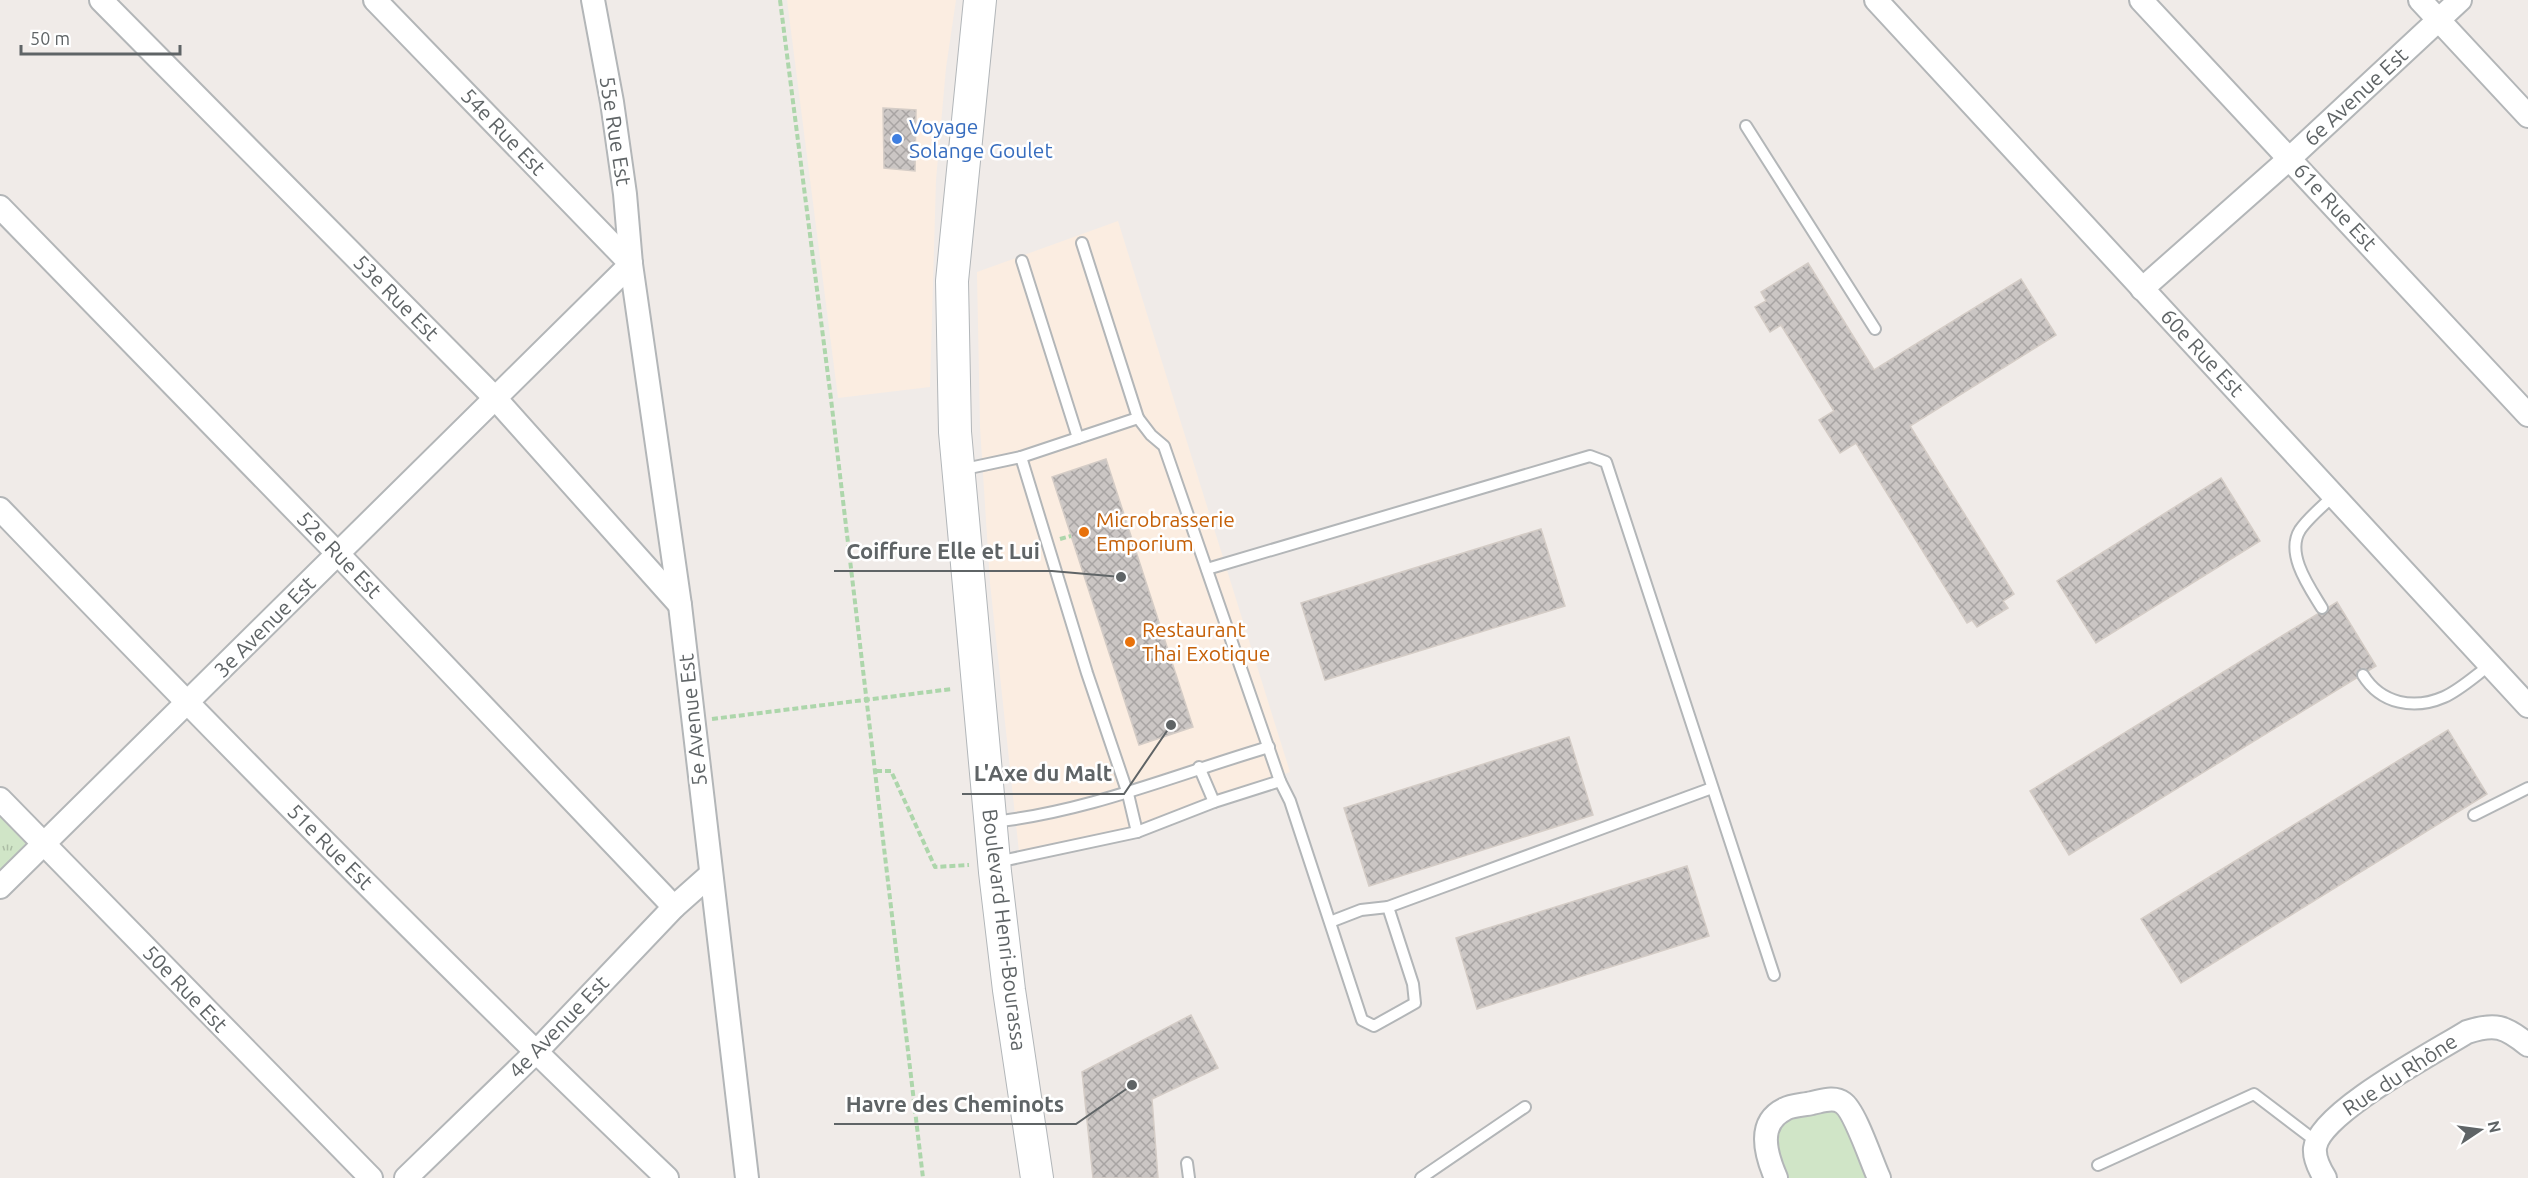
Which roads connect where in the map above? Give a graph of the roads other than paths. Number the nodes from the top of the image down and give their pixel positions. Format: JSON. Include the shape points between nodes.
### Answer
{"nodes":[{"id":1,"x":100,"y":0,"type":"edge"},
{"id":2,"x":375,"y":0,"type":"edge"},
{"id":3,"x":593,"y":0,"type":"edge"},
{"id":4,"x":981,"y":0,"type":"edge"},
{"id":5,"x":1876,"y":0,"type":"edge"},
{"id":6,"x":2141,"y":0,"type":"edge"},
{"id":7,"x":2420,"y":0,"type":"edge"},
{"id":8,"x":2460,"y":0,"type":"edge"},
{"id":9,"x":2439,"y":21,"type":"junction"},
{"id":10,"x":2528,"y":116,"type":"edge"},
{"id":11,"x":1746,"y":126,"type":"dead end"},
{"id":12,"x":2289,"y":159,"type":"junction"},
{"id":13,"x":0,"y":207,"type":"edge"},
{"id":14,"x":1082,"y":243,"type":"dead end"},
{"id":15,"x":1022,"y":261,"type":"dead end"},
{"id":16,"x":631,"y":264,"type":"junction"},
{"id":17,"x":2142,"y":289,"type":"junction"},
{"id":18,"x":1875,"y":329,"type":"dead end"},
{"id":19,"x":495,"y":398,"type":"junction"},
{"id":20,"x":2528,"y":415,"type":"edge"},
{"id":21,"x":1138,"y":418,"type":"junction"},
{"id":22,"x":1078,"y":438,"type":"junction"},
{"id":23,"x":1021,"y":457,"type":"junction"},
{"id":24,"x":958,"y":470,"type":"junction"},
{"id":25,"x":2333,"y":496,"type":"junction"},
{"id":26,"x":0,"y":509,"type":"edge"},
{"id":27,"x":339,"y":555,"type":"junction"},
{"id":28,"x":1207,"y":570,"type":"junction"},
{"id":29,"x":680,"y":605,"type":"junction"},
{"id":30,"x":2322,"y":608,"type":"dead end"},
{"id":31,"x":2490,"y":665,"type":"junction"},
{"id":32,"x":2363,"y":675,"type":"dead end"},
{"id":33,"x":188,"y":704,"type":"junction"},
{"id":34,"x":2528,"y":706,"type":"edge"},
{"id":35,"x":1269,"y":747,"type":"junction"},
{"id":36,"x":1199,"y":767,"type":"junction"},
{"id":37,"x":1280,"y":781,"type":"junction"},
{"id":38,"x":1712,"y":788,"type":"junction"},
{"id":39,"x":2528,"y":788,"type":"edge"},
{"id":40,"x":1128,"y":794,"type":"junction"},
{"id":41,"x":0,"y":799,"type":"edge"},
{"id":42,"x":1214,"y":802,"type":"junction"},
{"id":43,"x":2474,"y":815,"type":"dead end"},
{"id":44,"x":990,"y":823,"type":"junction"},
{"id":45,"x":1137,"y":832,"type":"junction"},
{"id":46,"x":43,"y":844,"type":"junction"},
{"id":47,"x":994,"y":863,"type":"junction"},
{"id":48,"x":710,"y":875,"type":"junction"},
{"id":49,"x":0,"y":888,"type":"edge"},
{"id":50,"x":674,"y":907,"type":"junction"},
{"id":51,"x":1388,"y":907,"type":"junction"},
{"id":52,"x":1330,"y":922,"type":"junction"},
{"id":53,"x":1774,"y":975,"type":"dead end"},
{"id":54,"x":2528,"y":1045,"type":"edge"},
{"id":55,"x":536,"y":1052,"type":"junction"},
{"id":56,"x":1525,"y":1107,"type":"dead end"},
{"id":57,"x":2317,"y":1143,"type":"junction"},
{"id":58,"x":1187,"y":1163,"type":"dead end"},
{"id":59,"x":2098,"y":1165,"type":"dead end"},
{"id":60,"x":371,"y":1178,"type":"edge"},
{"id":61,"x":406,"y":1178,"type":"edge"},
{"id":62,"x":667,"y":1178,"type":"edge"},
{"id":63,"x":747,"y":1178,"type":"edge"},
{"id":64,"x":1037,"y":1178,"type":"edge"},
{"id":65,"x":1188,"y":1178,"type":"edge"},
{"id":66,"x":1421,"y":1178,"type":"edge"},
{"id":67,"x":1776,"y":1178,"type":"edge"},
{"id":68,"x":1879,"y":1178,"type":"edge"},
{"id":69,"x":2325,"y":1178,"type":"edge"}],
"edges":[{"from":1,"to":19,"type":"street","name":"53e Rue Est"},
{"from":2,"to":16,"type":"street","name":"54e Rue Est"},
{"from":3,"to":16,"type":"street","name":"55e Rue Est","via":[[612,102]]},
{"from":4,"to":24,"type":"main road","name":"Boulevard Henri-Bourassa","via":[[952,281]]},
{"from":5,"to":17,"type":"street","name":"60e Rue Est"},
{"from":6,"to":12,"type":"street","name":"61e Rue Est"},
{"from":7,"to":9,"type":"street"},
{"from":8,"to":9,"type":"street","name":"6e Avenue Est"},
{"from":9,"to":10,"type":"street"},
{"from":9,"to":12,"type":"street","name":"6e Avenue Est"},
{"from":11,"to":18,"type":"lane"},
{"from":12,"to":17,"type":"street","name":"6e Avenue Est"},
{"from":12,"to":20,"type":"street","name":"61e Rue Est"},
{"from":13,"to":27,"type":"street","name":"52e Rue Est"},
{"from":14,"to":21,"type":"lane"},
{"from":15,"to":22,"type":"lane"},
{"from":16,"to":19,"type":"street","name":"3e Avenue Est"},
{"from":16,"to":29,"type":"street","name":"5e Avenue Est"},
{"from":17,"to":25,"type":"street","name":"60e Rue Est"},
{"from":19,"to":27,"type":"street","name":"3e Avenue Est"},
{"from":19,"to":29,"type":"street","name":"53e Rue Est"},
{"from":21,"to":22,"type":"lane"},
{"from":21,"to":28,"type":"lane","via":[[1164,446]]},
{"from":22,"to":23,"type":"lane"},
{"from":23,"to":24,"type":"lane"},
{"from":23,"to":40,"type":"lane"},
{"from":24,"to":44,"type":"main road","name":"Boulevard Henri-Bourassa"},
{"from":25,"to":30,"type":"lane","via":[[2299,531],[2296,554],[2301,573]]},
{"from":25,"to":31,"type":"street","name":"60e Rue Est"},
{"from":26,"to":33,"type":"street","name":"51e Rue Est"},
{"from":27,"to":33,"type":"street","name":"3e Avenue Est"},
{"from":27,"to":50,"type":"street","name":"52e Rue Est"},
{"from":28,"to":35,"type":"lane"},
{"from":28,"to":38,"type":"lane","via":[[1590,456],[1605,462]]},
{"from":29,"to":48,"type":"street","name":"5e Avenue Est"},
{"from":31,"to":32,"type":"lane","via":[[2446,697],[2421,704],[2392,700],[2372,689]]},
{"from":31,"to":34,"type":"street","name":"60e Rue Est"},
{"from":33,"to":46,"type":"street","name":"3e Avenue Est"},
{"from":33,"to":55,"type":"street","name":"51e Rue Est"},
{"from":35,"to":36,"type":"lane"},
{"from":35,"to":37,"type":"lane"},
{"from":36,"to":40,"type":"lane"},
{"from":36,"to":42,"type":"lane"},
{"from":37,"to":42,"type":"lane"},
{"from":37,"to":52,"type":"lane"},
{"from":38,"to":51,"type":"lane"},
{"from":38,"to":53,"type":"lane"},
{"from":39,"to":43,"type":"lane"},
{"from":40,"to":44,"type":"lane","via":[[1033,818]]},
{"from":40,"to":45,"type":"lane"},
{"from":41,"to":46,"type":"street","name":"50e Rue Est"},
{"from":42,"to":45,"type":"lane"},
{"from":44,"to":47,"type":"main road","name":"Boulevard Henri-Bourassa"},
{"from":45,"to":47,"type":"lane"},
{"from":46,"to":49,"type":"street","name":"3e Avenue Est"},
{"from":46,"to":60,"type":"street","name":"50e Rue Est"},
{"from":47,"to":64,"type":"main road","name":"Boulevard Henri-Bourassa"},
{"from":48,"to":50,"type":"street","name":"4e Avenue Est"},
{"from":48,"to":63,"type":"street","name":"5e Avenue Est"},
{"from":50,"to":55,"type":"street","name":"4e Avenue Est"},
{"from":51,"to":52,"type":"lane","via":[[1360,910]]},
{"from":51,"to":52,"type":"lane","via":[[1413,984],[1415,1003],[1374,1026],[1362,1020]]},
{"from":54,"to":57,"type":"street","name":"Rue du Rhône","via":[[2499,1026],[2467,1032],[2345,1108]]},
{"from":55,"to":61,"type":"street","name":"4e Avenue Est"},
{"from":55,"to":62,"type":"street","name":"51e Rue Est"},
{"from":56,"to":66,"type":"lane"},
{"from":57,"to":59,"type":"lane","via":[[2254,1094]]},
{"from":57,"to":69,"type":"street","via":[[2317,1158]]},
{"from":58,"to":65,"type":"lane"},
{"from":67,"to":68,"type":"street","via":[[1765,1146],[1771,1119],[1785,1108],[1830,1099],[1844,1103],[1852,1114]]}]}
